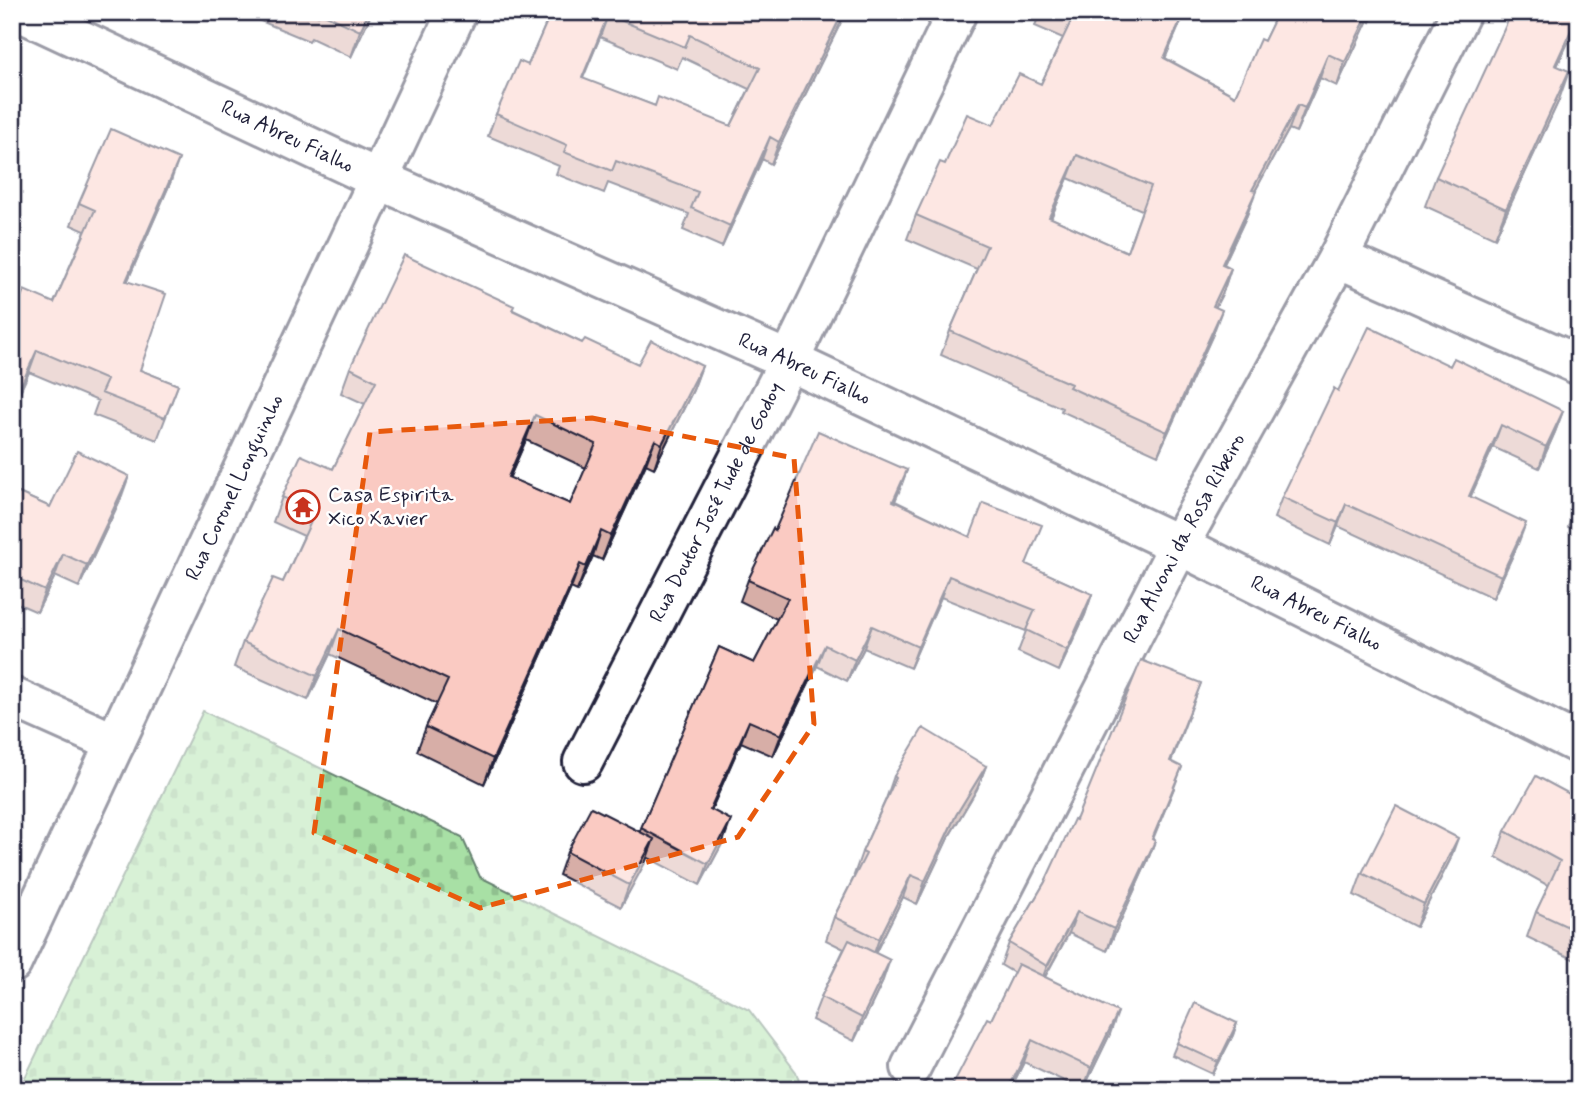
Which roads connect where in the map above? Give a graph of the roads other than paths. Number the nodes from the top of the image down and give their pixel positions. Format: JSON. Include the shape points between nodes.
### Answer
{"nodes":[{"id":1,"x":21,"y":12,"type":"edge"},
{"id":2,"x":457,"y":12,"type":"edge"},
{"id":3,"x":957,"y":12,"type":"edge"},
{"id":4,"x":1461,"y":12,"type":"edge"},
{"id":5,"x":378,"y":179,"type":"junction"},
{"id":6,"x":1338,"y":258,"type":"junction"},
{"id":7,"x":789,"y":361,"type":"junction"},
{"id":8,"x":1579,"y":365,"type":"edge"},
{"id":9,"x":1179,"y":545,"type":"junction"},
{"id":10,"x":12,"y":697,"type":"edge"},
{"id":11,"x":115,"y":743,"type":"junction"},
{"id":12,"x":1579,"y":744,"type":"edge"},
{"id":13,"x":583,"y":762,"type":"dead end"},
{"id":14,"x":12,"y":963,"type":"edge"},
{"id":15,"x":911,"y":1067,"type":"dead end"}],
"edges":[{"from":1,"to":5,"type":"street","name":"Rua Abreu Fialho"},
{"from":2,"to":5,"type":"street","name":"Rua Coronel Longuinho"},
{"from":3,"to":7,"type":"street","name":"Rua Doutor José Tude de Godoy"},
{"from":4,"to":6,"type":"street","name":"Rua Alvoni da Rosa Ribeiro"},
{"from":5,"to":7,"type":"street","name":"Rua Abreu Fialho"},
{"from":5,"to":11,"type":"street","name":"Rua Coronel Longuinho"},
{"from":6,"to":8,"type":"street"},
{"from":6,"to":9,"type":"street","name":"Rua Alvoni da Rosa Ribeiro"},
{"from":7,"to":9,"type":"street","name":"Rua Abreu Fialho"},
{"from":7,"to":13,"type":"street","name":"Rua Doutor José Tude de Godoy"},
{"from":9,"to":12,"type":"street","name":"Rua Abreu Fialho"},
{"from":9,"to":15,"type":"street","name":"Rua Alvoni da Rosa Ribeiro"},
{"from":10,"to":11,"type":"street"},
{"from":11,"to":14,"type":"street","name":"Rua Coronel Longuinho"}]}
